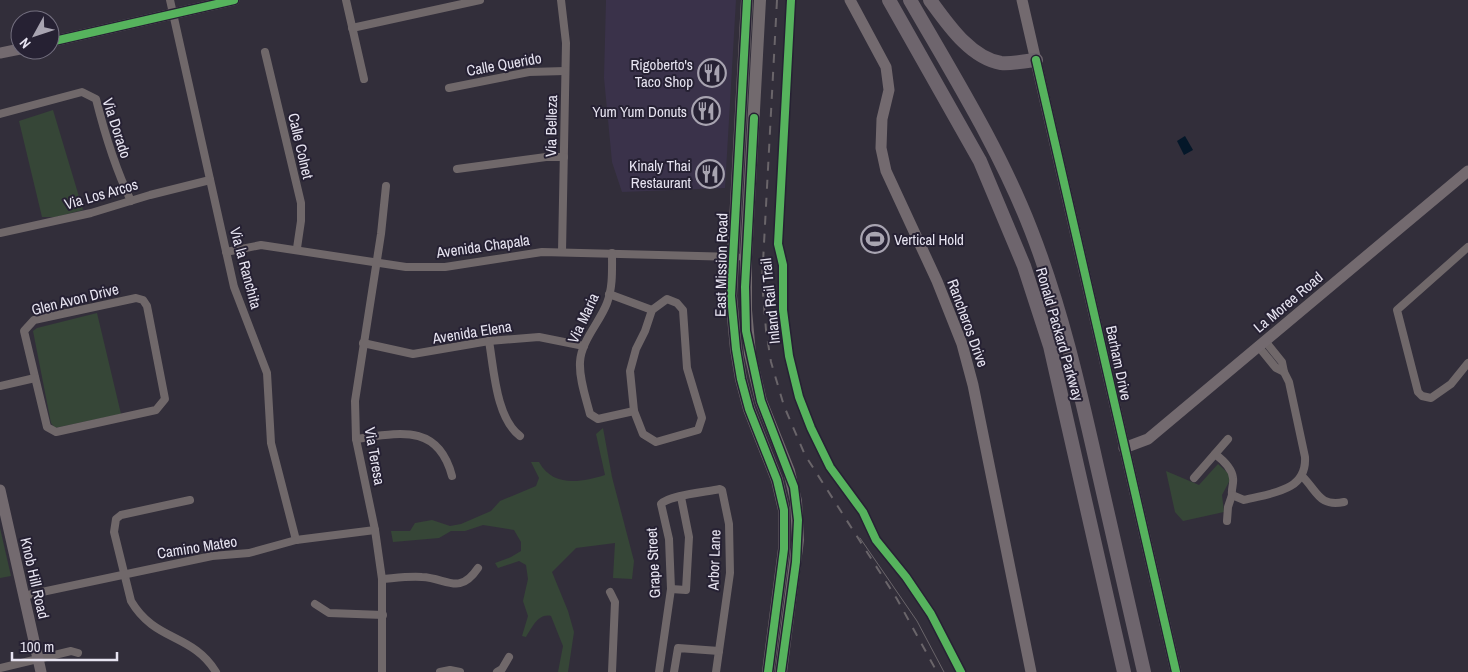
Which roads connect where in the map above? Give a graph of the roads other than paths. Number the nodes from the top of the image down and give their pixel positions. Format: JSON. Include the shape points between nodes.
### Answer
{"nodes":[{"id":1,"x":170,"y":0,"type":"edge"},
{"id":2,"x":234,"y":0,"type":"edge"},
{"id":3,"x":346,"y":0,"type":"edge"},
{"id":4,"x":480,"y":0,"type":"edge"},
{"id":5,"x":561,"y":0,"type":"edge"},
{"id":6,"x":747,"y":0,"type":"edge"},
{"id":7,"x":760,"y":0,"type":"edge"},
{"id":8,"x":850,"y":0,"type":"edge"},
{"id":9,"x":889,"y":0,"type":"edge"},
{"id":10,"x":910,"y":0,"type":"edge"},
{"id":11,"x":930,"y":0,"type":"edge"},
{"id":12,"x":1022,"y":0,"type":"edge"},
{"id":13,"x":173,"y":14,"type":"junction"},
{"id":14,"x":352,"y":28,"type":"junction"},
{"id":15,"x":60,"y":40,"type":"edge"},
{"id":16,"x":265,"y":52,"type":"dead end"},
{"id":17,"x":1036,"y":60,"type":"junction"},
{"id":18,"x":743,"y":62,"type":"junction"},
{"id":19,"x":565,"y":71,"type":"junction"},
{"id":20,"x":364,"y":79,"type":"dead end"},
{"id":21,"x":449,"y":88,"type":"dead end"},
{"id":22,"x":756,"y":88,"type":"junction"},
{"id":23,"x":0,"y":114,"type":"edge"},
{"id":24,"x":564,"y":157,"type":"junction"},
{"id":25,"x":457,"y":169,"type":"dead end"},
{"id":26,"x":1468,"y":171,"type":"edge"},
{"id":27,"x":210,"y":180,"type":"junction"},
{"id":28,"x":386,"y":186,"type":"dead end"},
{"id":29,"x":131,"y":201,"type":"junction"},
{"id":30,"x":0,"y":233,"type":"edge"},
{"id":31,"x":1468,"y":246,"type":"edge"},
{"id":32,"x":297,"y":248,"type":"junction"},
{"id":33,"x":226,"y":252,"type":"junction"},
{"id":34,"x":562,"y":252,"type":"junction"},
{"id":35,"x":612,"y":253,"type":"junction"},
{"id":36,"x":732,"y":257,"type":"junction"},
{"id":37,"x":746,"y":257,"type":"junction"},
{"id":38,"x":376,"y":262,"type":"junction"},
{"id":39,"x":610,"y":294,"type":"junction"},
{"id":40,"x":652,"y":310,"type":"junction"},
{"id":41,"x":489,"y":341,"type":"junction"},
{"id":42,"x":364,"y":343,"type":"junction"},
{"id":43,"x":1262,"y":343,"type":"junction"},
{"id":44,"x":584,"y":346,"type":"junction"},
{"id":45,"x":1468,"y":363,"type":"edge"},
{"id":46,"x":35,"y":378,"type":"junction"},
{"id":47,"x":0,"y":386,"type":"edge"},
{"id":48,"x":634,"y":411,"type":"junction"},
{"id":49,"x":520,"y":436,"type":"dead end"},
{"id":50,"x":356,"y":439,"type":"junction"},
{"id":51,"x":1228,"y":439,"type":"dead end"},
{"id":52,"x":1124,"y":448,"type":"junction"},
{"id":53,"x":1216,"y":454,"type":"junction"},
{"id":54,"x":452,"y":476,"type":"dead end"},
{"id":55,"x":1302,"y":476,"type":"junction"},
{"id":56,"x":1194,"y":478,"type":"dead end"},
{"id":57,"x":0,"y":490,"type":"edge"},
{"id":58,"x":1232,"y":495,"type":"junction"},
{"id":59,"x":681,"y":497,"type":"junction"},
{"id":60,"x":190,"y":500,"type":"dead end"},
{"id":61,"x":1344,"y":502,"type":"dead end"},
{"id":62,"x":1226,"y":521,"type":"dead end"},
{"id":63,"x":375,"y":530,"type":"junction"},
{"id":64,"x":296,"y":540,"type":"junction"},
{"id":65,"x":478,"y":568,"type":"dead end"},
{"id":66,"x":124,"y":573,"type":"junction"},
{"id":67,"x":382,"y":579,"type":"junction"},
{"id":68,"x":671,"y":589,"type":"junction"},
{"id":69,"x":610,"y":592,"type":"dead end"},
{"id":70,"x":23,"y":596,"type":"junction"},
{"id":71,"x":315,"y":604,"type":"dead end"},
{"id":72,"x":383,"y":615,"type":"junction"},
{"id":73,"x":719,"y":651,"type":"junction"},
{"id":74,"x":78,"y":652,"type":"dead end"},
{"id":75,"x":509,"y":657,"type":"dead end"},
{"id":76,"x":38,"y":659,"type":"junction"},
{"id":77,"x":0,"y":668,"type":"edge"},
{"id":78,"x":41,"y":672,"type":"edge"},
{"id":79,"x":216,"y":672,"type":"edge"},
{"id":80,"x":382,"y":672,"type":"edge"},
{"id":81,"x":440,"y":672,"type":"edge"},
{"id":82,"x":460,"y":672,"type":"edge"},
{"id":83,"x":497,"y":672,"type":"edge"},
{"id":84,"x":612,"y":672,"type":"edge"},
{"id":85,"x":659,"y":672,"type":"edge"},
{"id":86,"x":674,"y":672,"type":"edge"},
{"id":87,"x":716,"y":672,"type":"edge"},
{"id":88,"x":768,"y":672,"type":"edge"},
{"id":89,"x":781,"y":672,"type":"edge"},
{"id":90,"x":1031,"y":672,"type":"edge"},
{"id":91,"x":1124,"y":672,"type":"edge"},
{"id":92,"x":1144,"y":672,"type":"edge"},
{"id":93,"x":1176,"y":672,"type":"edge"}],
"edges":[{"from":1,"to":13,"type":"street","name":"Via la Ranchita"},
{"from":2,"to":13,"type":"street"},
{"from":3,"to":14,"type":"street"},
{"from":4,"to":14,"type":"street"},
{"from":5,"to":19,"type":"street","name":"Via Belleza","via":[[566,43]]},
{"from":6,"to":18,"type":"main road","name":"East Mission Road"},
{"from":7,"to":22,"type":"main road","name":"East Mission Road"},
{"from":8,"to":90,"type":"street","name":"Rancheros Drive","via":[[886,68],[889,90],[882,119],[881,148],[886,171],[962,344]]},
{"from":9,"to":91,"type":"highway","name":"Ronald Packard Parkway","via":[[980,161],[1024,266],[1050,346]]},
{"from":10,"to":92,"type":"highway","name":"Ronald Packard Parkway","via":[[992,146],[1045,268],[1082,399]]},
{"from":11,"to":17,"type":"highway","via":[[956,32],[980,54],[1000,62]]},
{"from":12,"to":17,"type":"street","name":"Barham Drive"},
{"from":13,"to":15,"type":"street"},
{"from":13,"to":27,"type":"street","name":"Via la Ranchita"},
{"from":14,"to":20,"type":"street"},
{"from":16,"to":32,"type":"street","name":"Calle Colnet","via":[[301,203]]},
{"from":17,"to":52,"type":"street","name":"Barham Drive"},
{"from":18,"to":22,"type":"main road","via":[[749,64]]},
{"from":18,"to":36,"type":"main road","name":"East Mission Road"},
{"from":19,"to":21,"type":"street","name":"Calle Querido","via":[[529,72]]},
{"from":19,"to":24,"type":"street","name":"Via Belleza"},
{"from":22,"to":37,"type":"main road","name":"East Mission Road"},
{"from":23,"to":29,"type":"street","name":"Via Dorado","via":[[82,92],[92,95]]},
{"from":24,"to":25,"type":"street"},
{"from":24,"to":34,"type":"street","name":"Via Belleza"},
{"from":26,"to":43,"type":"street","name":"La Moree Road"},
{"from":27,"to":29,"type":"street","name":"Via Los Arcos"},
{"from":27,"to":33,"type":"street","name":"Via la Ranchita"},
{"from":28,"to":38,"type":"street","name":"Via Teresa"},
{"from":29,"to":30,"type":"street","name":"Via Los Arcos"},
{"from":31,"to":45,"type":"street","via":[[1397,310],[1418,392],[1422,396],[1431,398],[1452,384]]},
{"from":32,"to":33,"type":"street","name":"Avenida Chapala","via":[[261,245]]},
{"from":32,"to":38,"type":"street","name":"Avenida Chapala"},
{"from":33,"to":64,"type":"street","name":"Via la Ranchita","via":[[242,310],[267,373],[272,443]]},
{"from":34,"to":35,"type":"street","name":"Avenida Chapala"},
{"from":34,"to":38,"type":"street","name":"Avenida Chapala","via":[[516,254],[430,268]]},
{"from":35,"to":36,"type":"street","name":"Avenida Chapala"},
{"from":35,"to":39,"type":"street","name":"Via Maria"},
{"from":36,"to":37,"type":"street","name":"Avenida Chapala"},
{"from":36,"to":88,"type":"main road","name":"East Mission Road","via":[[732,319],[741,379],[777,480],[784,510],[784,549]]},
{"from":37,"to":89,"type":"main road","name":"East Mission Road","via":[[750,354],[761,401],[789,471],[797,511],[798,540]]},
{"from":38,"to":42,"type":"street","name":"Via Teresa"},
{"from":39,"to":40,"type":"street"},
{"from":39,"to":44,"type":"street","name":"Via Maria"},
{"from":40,"to":48,"type":"street","via":[[630,371]]},
{"from":40,"to":48,"type":"street","via":[[667,299],[677,303],[682,310],[687,368],[702,418],[698,430],[656,442],[643,434]]},
{"from":41,"to":42,"type":"street","name":"Avenida Elena","via":[[413,354]]},
{"from":41,"to":44,"type":"street","name":"Avenida Elena","via":[[539,337]]},
{"from":41,"to":49,"type":"street","via":[[506,420]]},
{"from":42,"to":50,"type":"street","name":"Via Teresa","via":[[354,401]]},
{"from":43,"to":52,"type":"street","name":"La Moree Road","via":[[1148,440]]},
{"from":43,"to":55,"type":"street","via":[[1288,382],[1305,457]]},
{"from":44,"to":48,"type":"street","name":"Via Maria","via":[[580,372],[590,414],[598,418]]},
{"from":46,"to":46,"type":"street","name":"Glen Avon Drive","via":[[46,426],[56,432],[159,408],[166,395],[143,300],[136,298],[34,320],[24,331]]},
{"from":46,"to":47,"type":"street"},
{"from":50,"to":54,"type":"street","via":[[404,432],[421,436],[434,443],[445,456]]},
{"from":50,"to":63,"type":"street","name":"Via Teresa"},
{"from":51,"to":53,"type":"street"},
{"from":52,"to":93,"type":"street","name":"Barham Drive"},
{"from":53,"to":56,"type":"street"},
{"from":53,"to":58,"type":"street","via":[[1231,472]]},
{"from":55,"to":58,"type":"street","via":[[1297,484],[1287,489],[1244,500]]},
{"from":55,"to":61,"type":"street","via":[[1325,503]]},
{"from":57,"to":70,"type":"street","name":"Knob Hill Road"},
{"from":58,"to":62,"type":"street"},
{"from":59,"to":68,"type":"street","name":"Grape Street","via":[[661,504],[669,539]]},
{"from":59,"to":68,"type":"street","via":[[689,537],[686,590]]},
{"from":59,"to":73,"type":"street","name":"Arbor Lane","via":[[722,490],[729,524],[730,573]]},
{"from":60,"to":66,"type":"street","via":[[116,519],[114,532]]},
{"from":63,"to":64,"type":"street","name":"Camino Mateo"},
{"from":63,"to":67,"type":"street","name":"Via Teresa"},
{"from":64,"to":66,"type":"street","name":"Camino Mateo","via":[[249,553],[212,556]]},
{"from":65,"to":67,"type":"street","via":[[472,578],[463,583],[451,584],[422,577]]},
{"from":66,"to":70,"type":"street","name":"Camino Mateo"},
{"from":66,"to":79,"type":"street","via":[[131,601],[150,625],[191,645],[209,660]]},
{"from":67,"to":72,"type":"street","name":"Via Teresa"},
{"from":68,"to":85,"type":"street","name":"Grape Street"},
{"from":69,"to":84,"type":"street","via":[[615,602]]},
{"from":70,"to":76,"type":"street","name":"Knob Hill Road"},
{"from":71,"to":72,"type":"street","via":[[329,613]]},
{"from":72,"to":80,"type":"street","name":"Via Teresa"},
{"from":73,"to":86,"type":"street","via":[[678,648]]},
{"from":73,"to":87,"type":"street","name":"Arbor Lane"},
{"from":74,"to":76,"type":"street"},
{"from":75,"to":83,"type":"street"},
{"from":76,"to":77,"type":"street"},
{"from":76,"to":78,"type":"street","name":"Knob Hill Road"},
{"from":81,"to":82,"type":"street"}]}
